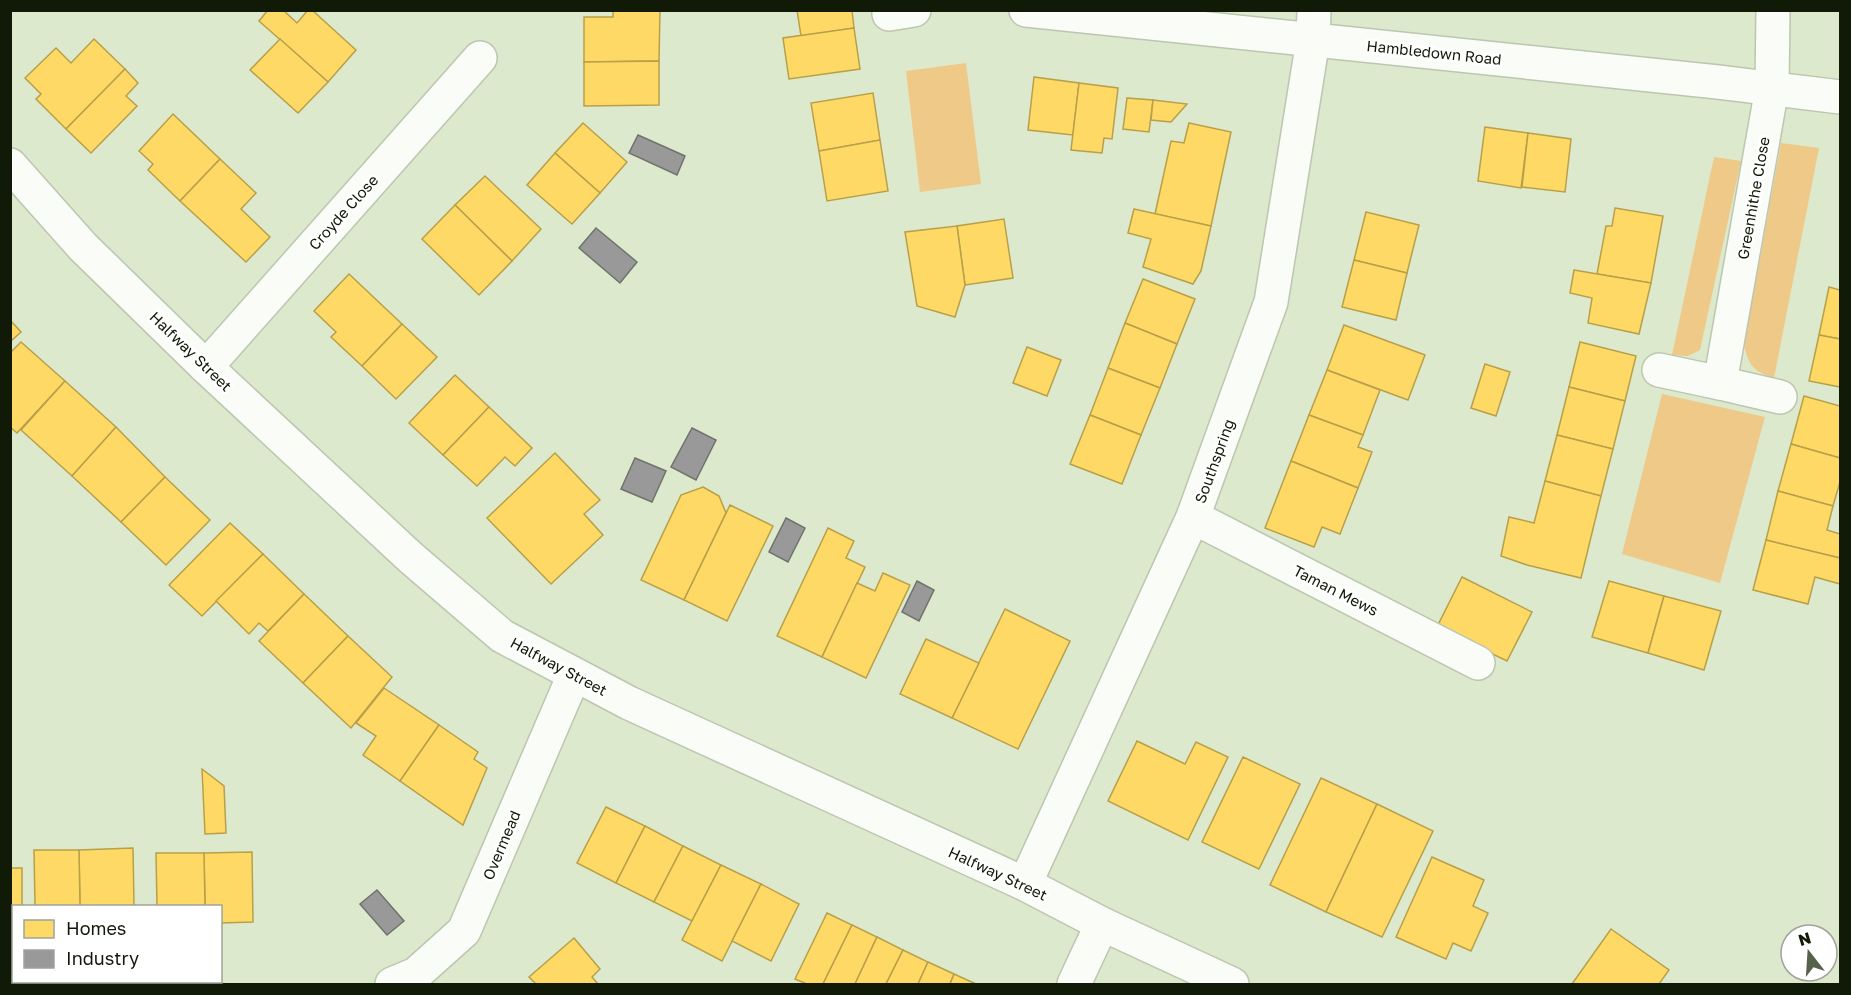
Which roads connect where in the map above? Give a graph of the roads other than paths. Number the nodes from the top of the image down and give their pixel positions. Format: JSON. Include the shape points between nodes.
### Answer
{"nodes":[{"id":1,"x":1026,"y":10,"type":"edge"},
{"id":2,"x":1773,"y":10,"type":"edge"},
{"id":3,"x":1314,"y":25,"type":"edge"},
{"id":4,"x":480,"y":58,"type":"dead end"},
{"id":5,"x":1772,"y":88,"type":"junction"},
{"id":6,"x":1840,"y":97,"type":"edge"},
{"id":7,"x":10,"y":165,"type":"edge"},
{"id":8,"x":206,"y":367,"type":"junction"},
{"id":9,"x":1659,"y":370,"type":"dead end"},
{"id":10,"x":1720,"y":383,"type":"junction"},
{"id":11,"x":1780,"y":397,"type":"dead end"},
{"id":12,"x":1193,"y":518,"type":"junction"},
{"id":13,"x":1478,"y":663,"type":"dead end"},
{"id":14,"x":574,"y":675,"type":"junction"},
{"id":15,"x":1025,"y":884,"type":"junction"},
{"id":16,"x":1102,"y":924,"type":"junction"},
{"id":17,"x":392,"y":984,"type":"edge"},
{"id":18,"x":1074,"y":984,"type":"edge"},
{"id":19,"x":1232,"y":984,"type":"edge"}],
"edges":[{"from":1,"to":3,"type":"street","name":"Hambledown Road"},
{"from":2,"to":5,"type":"street","name":"Greenhithe Close"},
{"from":3,"to":5,"type":"street","name":"Hambledown Road"},
{"from":3,"to":12,"type":"street","name":"Southspring","via":[[1271,302]]},
{"from":4,"to":8,"type":"street","name":"Croyde Close"},
{"from":5,"to":6,"type":"street","name":"Hambledown Road"},
{"from":5,"to":10,"type":"street","name":"Greenhithe Close"},
{"from":7,"to":8,"type":"street","name":"Halfway Street","via":[[83,247]]},
{"from":8,"to":14,"type":"street","name":"Halfway Street","via":[[410,557],[502,636]]},
{"from":9,"to":10,"type":"street"},
{"from":10,"to":11,"type":"street"},
{"from":12,"to":13,"type":"street","name":"Taman Mews"},
{"from":12,"to":15,"type":"street","name":"Southspring"},
{"from":14,"to":15,"type":"street","name":"Halfway Street"},
{"from":14,"to":17,"type":"street","name":"Overmead","via":[[464,931],[416,974]]},
{"from":15,"to":16,"type":"street","name":"Halfway Street"},
{"from":16,"to":18,"type":"street"},
{"from":16,"to":19,"type":"street","name":"Halfway Street"}]}
